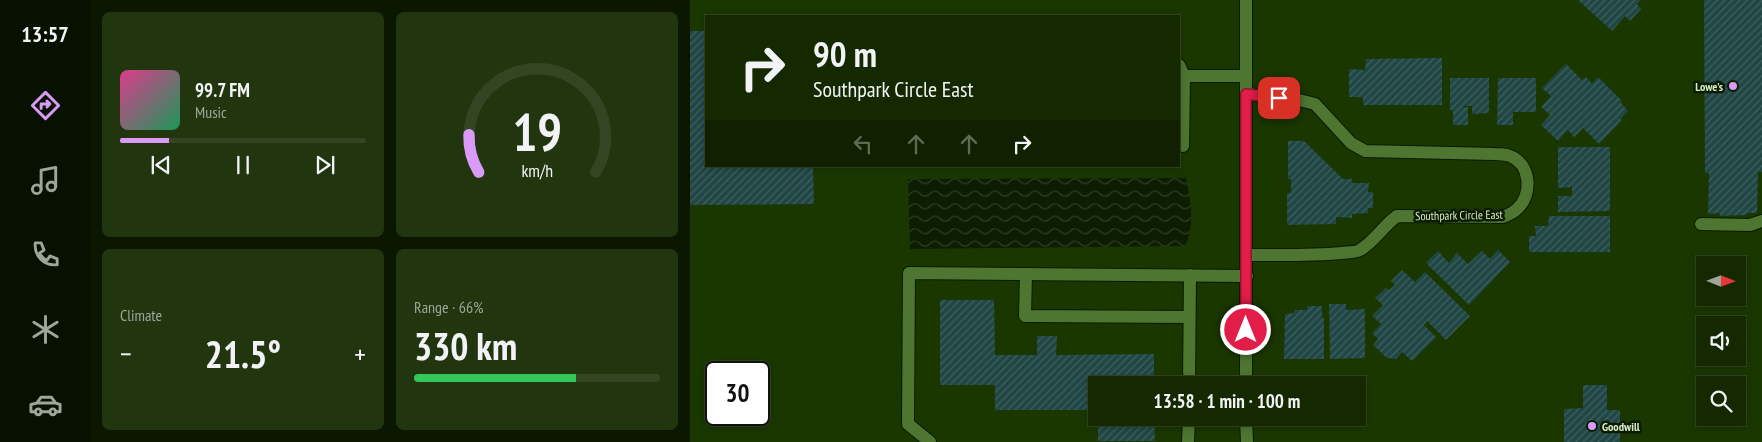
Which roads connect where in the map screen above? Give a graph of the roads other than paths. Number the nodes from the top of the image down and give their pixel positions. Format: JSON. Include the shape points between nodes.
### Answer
{"nodes":[{"id":1,"x":1246,"y":0,"type":"edge"},
{"id":2,"x":1181,"y":70,"type":"edge"},
{"id":3,"x":1246,"y":76,"type":"junction"},
{"id":4,"x":1246,"y":94,"type":"junction"},
{"id":5,"x":1183,"y":146,"type":"dead end"},
{"id":6,"x":1762,"y":221,"type":"edge"},
{"id":7,"x":1700,"y":224,"type":"dead end"},
{"id":8,"x":1247,"y":255,"type":"junction"},
{"id":9,"x":1026,"y":274,"type":"junction"},
{"id":10,"x":1190,"y":275,"type":"junction"},
{"id":11,"x":1247,"y":276,"type":"junction"},
{"id":12,"x":1190,"y":317,"type":"junction"},
{"id":13,"x":1189,"y":376,"type":"edge"},
{"id":14,"x":1246,"y":376,"type":"edge"},
{"id":15,"x":1189,"y":426,"type":"edge"},
{"id":16,"x":1246,"y":426,"type":"edge"},
{"id":17,"x":930,"y":442,"type":"edge"},
{"id":18,"x":1188,"y":442,"type":"edge"},
{"id":19,"x":1247,"y":442,"type":"edge"}],
"edges":[{"from":1,"to":3,"type":"street"},
{"from":2,"to":3,"type":"street"},
{"from":2,"to":5,"type":"street"},
{"from":3,"to":4,"type":"street"},
{"from":4,"to":8,"type":"street"},
{"from":4,"to":8,"type":"street","name":"Southpark Circle East","via":[[1314,104],[1351,143],[1365,151],[1509,156],[1524,168],[1528,190],[1518,208],[1503,217],[1397,216],[1370,244],[1357,251],[1323,255]]},
{"from":6,"to":7,"type":"street","via":[[1750,225]]},
{"from":8,"to":11,"type":"street"},
{"from":9,"to":10,"type":"street"},
{"from":9,"to":12,"type":"street","via":[[1025,316]]},
{"from":9,"to":17,"type":"street","via":[[909,273],[908,424]]},
{"from":10,"to":11,"type":"street"},
{"from":10,"to":12,"type":"street"},
{"from":11,"to":14,"type":"street"},
{"from":12,"to":13,"type":"street"},
{"from":15,"to":18,"type":"street"},
{"from":16,"to":19,"type":"street"}]}
